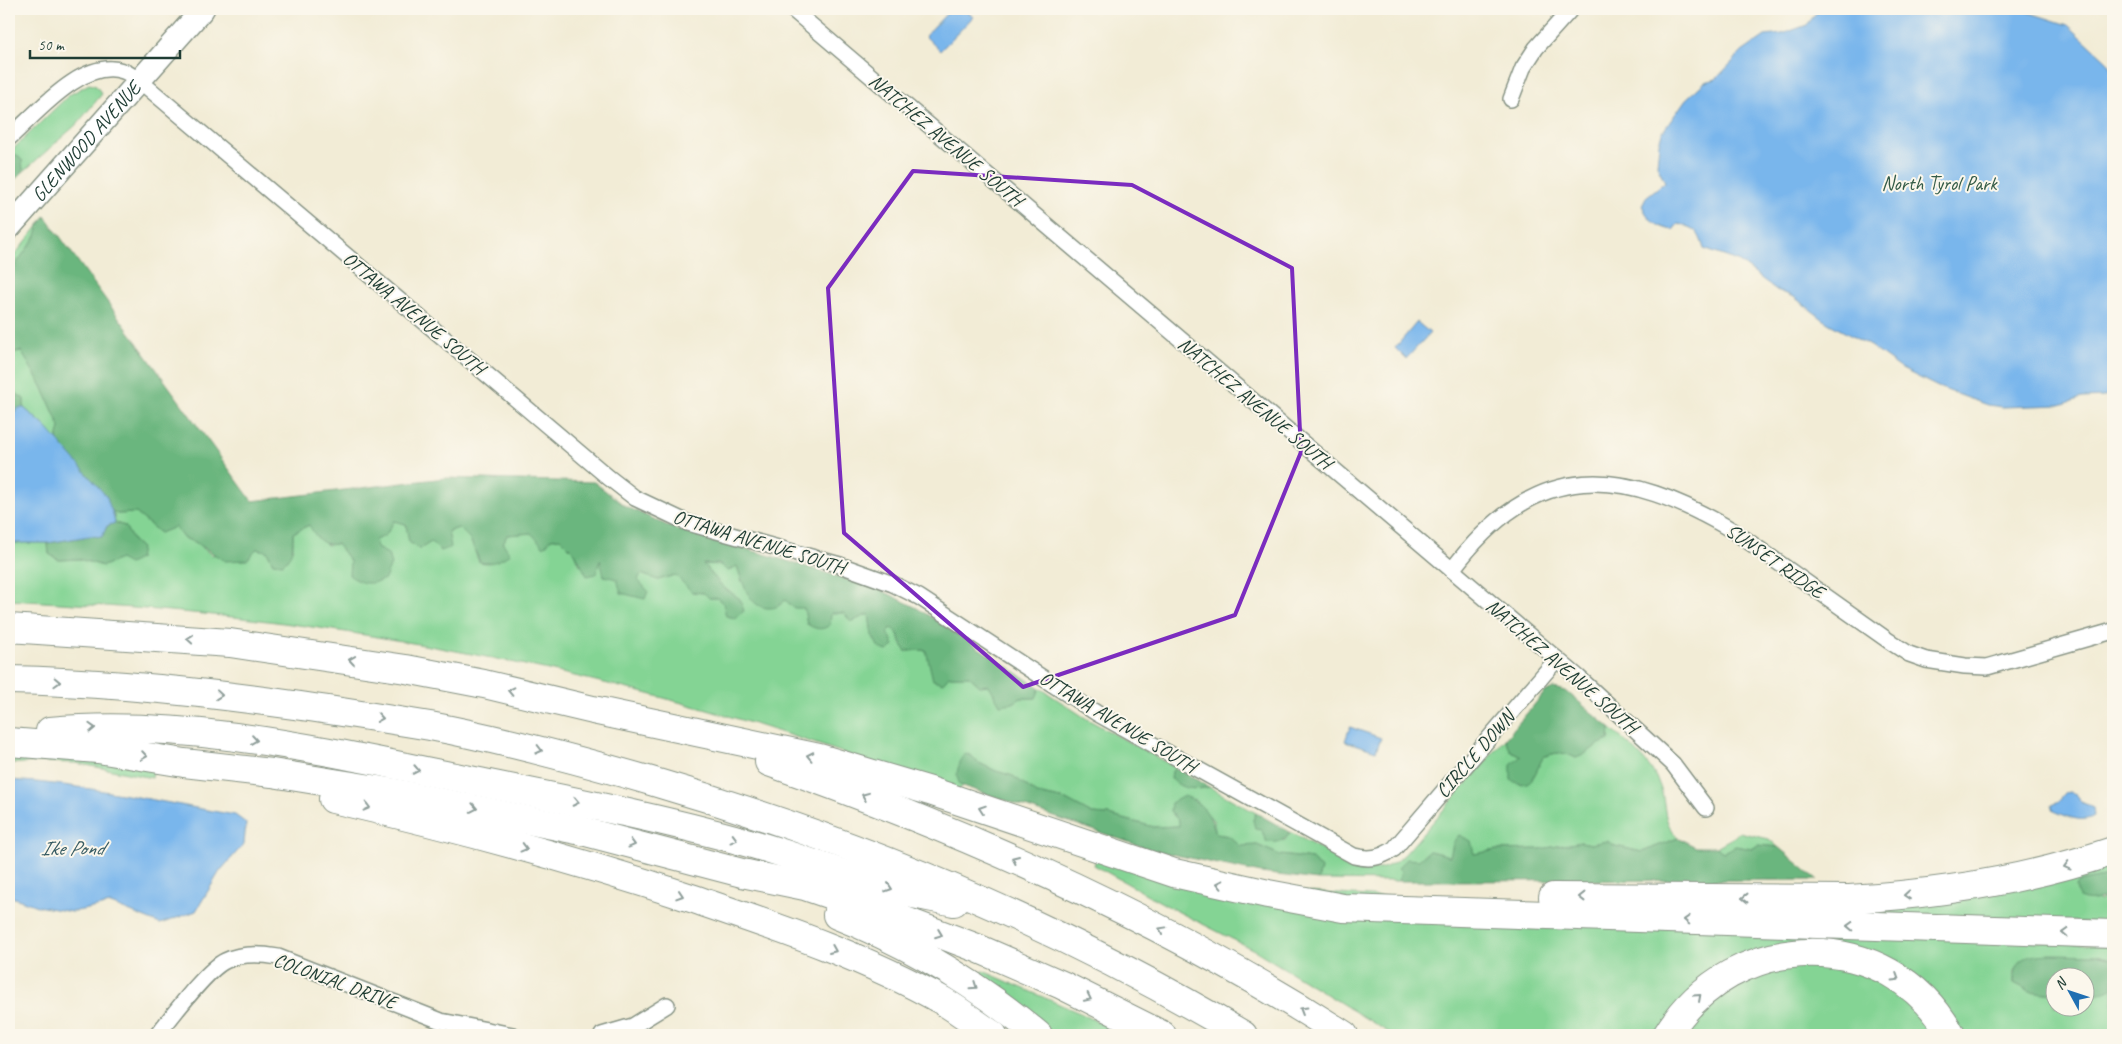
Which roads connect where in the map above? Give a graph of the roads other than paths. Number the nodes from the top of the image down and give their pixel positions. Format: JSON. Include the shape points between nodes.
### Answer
{"nodes":[{"id":1,"x":203,"y":9,"type":"edge"},
{"id":2,"x":792,"y":9,"type":"edge"},
{"id":3,"x":1570,"y":9,"type":"edge"},
{"id":4,"x":140,"y":81,"type":"junction"},
{"id":5,"x":1511,"y":98,"type":"dead end"},
{"id":6,"x":9,"y":138,"type":"edge"},
{"id":7,"x":9,"y":228,"type":"edge"},
{"id":8,"x":1452,"y":570,"type":"junction"},
{"id":9,"x":17,"y":627,"type":"edge"},
{"id":10,"x":2113,"y":631,"type":"edge"},
{"id":11,"x":1557,"y":659,"type":"junction"},
{"id":12,"x":9,"y":680,"type":"edge"},
{"id":13,"x":592,"y":710,"type":"junction"},
{"id":14,"x":9,"y":736,"type":"edge"},
{"id":15,"x":9,"y":742,"type":"edge"},
{"id":16,"x":184,"y":763,"type":"junction"},
{"id":17,"x":1706,"y":808,"type":"dead end"},
{"id":18,"x":1394,"y":849,"type":"joint"},
{"id":19,"x":2113,"y":851,"type":"edge"},
{"id":20,"x":742,"y":873,"type":"junction"},
{"id":21,"x":1268,"y":894,"type":"junction"},
{"id":22,"x":1004,"y":912,"type":"junction"},
{"id":23,"x":2113,"y":934,"type":"edge"},
{"id":24,"x":667,"y":1006,"type":"dead end"},
{"id":25,"x":157,"y":1035,"type":"edge"},
{"id":26,"x":513,"y":1035,"type":"edge"},
{"id":27,"x":602,"y":1035,"type":"edge"},
{"id":28,"x":993,"y":1035,"type":"edge"},
{"id":29,"x":1038,"y":1035,"type":"edge"},
{"id":30,"x":1162,"y":1035,"type":"edge"},
{"id":31,"x":1243,"y":1035,"type":"edge"},
{"id":32,"x":1344,"y":1035,"type":"edge"},
{"id":33,"x":1667,"y":1035,"type":"edge"},
{"id":34,"x":1951,"y":1035,"type":"edge"}],
"edges":[{"from":1,"to":4,"type":"street","name":"GLENWOOD AVENUE"},
{"from":2,"to":8,"type":"street","name":"NATCHEZ AVENUE SOUTH"},
{"from":3,"to":5,"type":"street","via":[[1536,48],[1523,68]]},
{"from":4,"to":6,"type":"street","name":"OTTAWA AVENUE SOUTH","via":[[125,71],[91,72],[73,80]]},
{"from":4,"to":7,"type":"street","name":"GLENWOOD AVENUE"},
{"from":4,"to":18,"type":"street","name":"OTTAWA AVENUE SOUTH","via":[[635,498],[688,523],[893,584],[919,597],[1075,700],[1340,848],[1367,859],[1383,856]]},
{"from":8,"to":10,"type":"street","name":"SUNSET RIDGE","via":[[1489,527],[1515,507],[1546,492],[1604,483],[1669,498],[1716,520],[1889,641],[1926,660],[1987,667]]},
{"from":8,"to":11,"type":"street","name":"NATCHEZ AVENUE SOUTH"},
{"from":13,"to":9,"type":"highway","one_way":true,"via":[[484,684],[293,651],[185,639]]},
{"from":11,"to":17,"type":"street","name":"NATCHEZ AVENUE SOUTH","via":[[1672,764]]},
{"from":11,"to":18,"type":"street","name":"CIRCLE DOWN"},
{"from":12,"to":22,"type":"highway","one_way":true,"via":[[76,682],[251,699],[431,727],[521,746],[690,792],[809,831]]},
{"from":21,"to":13,"type":"highway","one_way":true,"via":[[1150,866],[930,791],[819,758]]},
{"from":32,"to":13,"type":"highway","one_way":true,"via":[[1146,921],[941,826],[764,760]]},
{"from":14,"to":22,"type":"highway","one_way":true,"via":[[64,729],[143,728],[317,750],[616,810],[814,862],[895,890]]},
{"from":15,"to":16,"type":"highway","one_way":true,"via":[[98,749]]},
{"from":16,"to":20,"type":"highway","one_way":true,"via":[[272,773],[506,814]]},
{"from":16,"to":28,"type":"highway","one_way":true,"via":[[572,861],[712,905],[864,963],[944,1002]]},
{"from":19,"to":21,"type":"highway","one_way":true,"via":[[2070,865],[1976,886],[1878,897]]},
{"from":20,"to":29,"type":"highway","one_way":true,"via":[[922,954],[996,1001]]},
{"from":20,"to":30,"type":"highway","one_way":true,"via":[[805,886],[977,948],[1062,985]]},
{"from":23,"to":21,"type":"highway","one_way":true,"via":[[1343,908]]},
{"from":22,"to":31,"type":"highway","via":[[1114,964]]},
{"from":24,"to":27,"type":"street","via":[[633,1026]]},
{"from":25,"to":26,"type":"street","name":"COLONIAL DRIVE","via":[[210,973],[224,962],[249,955],[264,955],[287,960],[441,1021]]},
{"from":33,"to":34,"type":"highway","one_way":true,"via":[[1688,1006],[1724,976],[1756,961],[1807,953],[1851,958],[1891,974],[1923,999]]}]}
